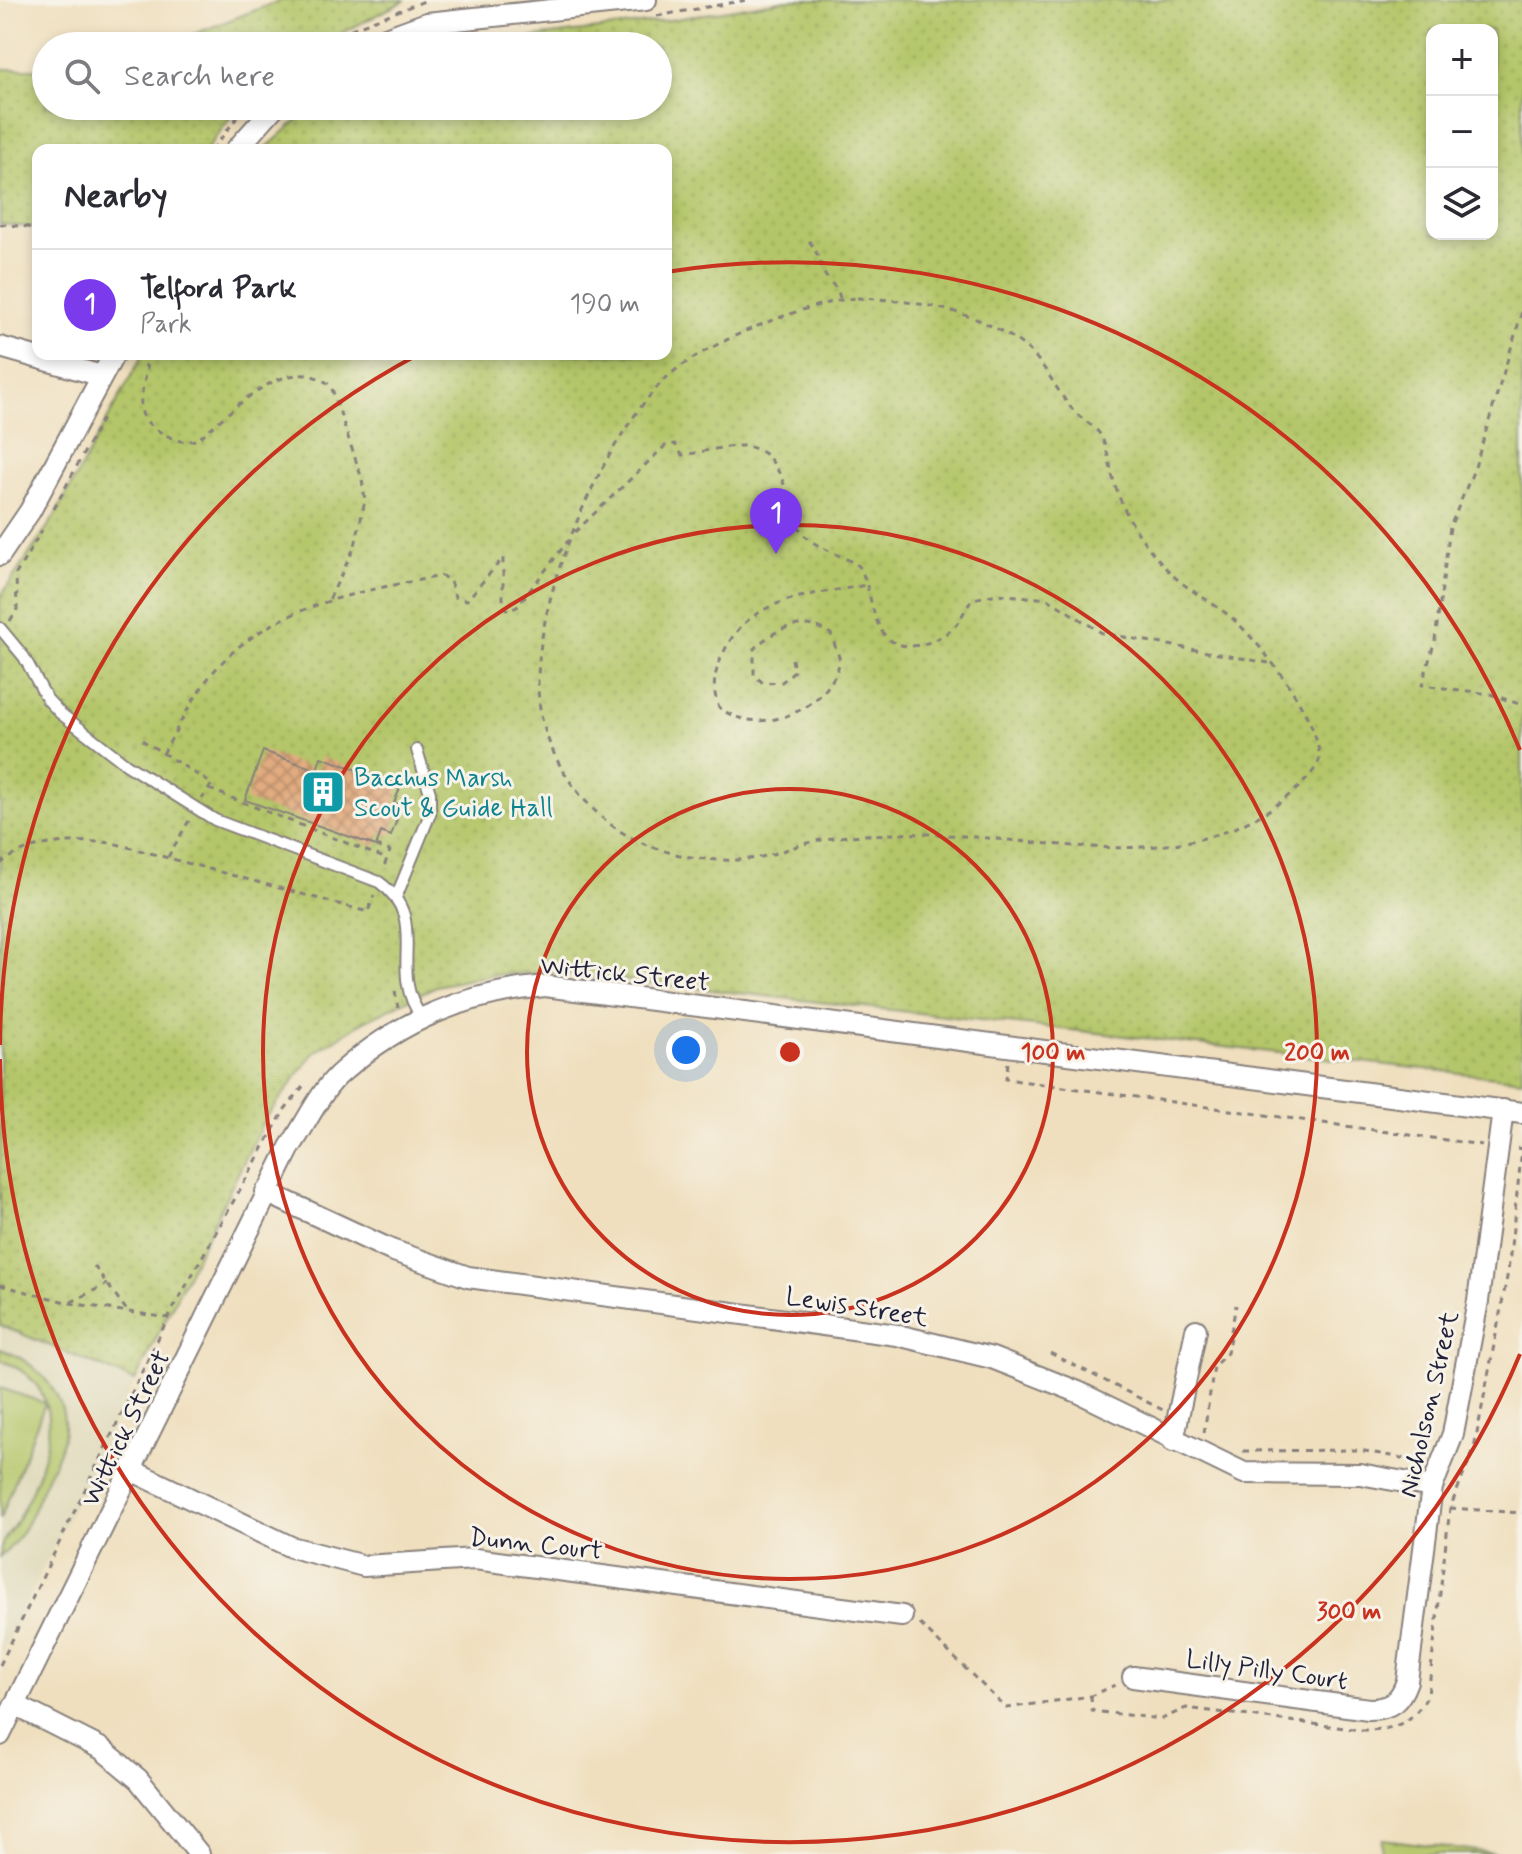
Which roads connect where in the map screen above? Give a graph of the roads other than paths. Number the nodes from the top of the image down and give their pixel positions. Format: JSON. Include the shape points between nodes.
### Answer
{"nodes":[{"id":1,"x":646,"y":0,"type":"edge"},
{"id":2,"x":402,"y":32,"type":"edge"},
{"id":3,"x":263,"y":120,"type":"edge"},
{"id":4,"x":241,"y":144,"type":"edge"},
{"id":5,"x":0,"y":347,"type":"edge"},
{"id":6,"x":32,"y":356,"type":"edge"},
{"id":7,"x":46,"y":360,"type":"edge"},
{"id":8,"x":111,"y":360,"type":"edge"},
{"id":9,"x":102,"y":376,"type":"junction"},
{"id":10,"x":0,"y":555,"type":"edge"},
{"id":11,"x":1,"y":629,"type":"edge"},
{"id":12,"x":417,"y":750,"type":"dead end"},
{"id":13,"x":397,"y":895,"type":"junction"},
{"id":14,"x":421,"y":1016,"type":"junction"},
{"id":15,"x":1513,"y":1111,"type":"edge"},
{"id":16,"x":266,"y":1192,"type":"junction"},
{"id":17,"x":1196,"y":1330,"type":"dead end"},
{"id":18,"x":1173,"y":1441,"type":"junction"},
{"id":19,"x":133,"y":1471,"type":"junction"},
{"id":20,"x":1437,"y":1501,"type":"junction"},
{"id":21,"x":902,"y":1616,"type":"road end"},
{"id":22,"x":1133,"y":1677,"type":"road end"},
{"id":23,"x":15,"y":1705,"type":"junction"},
{"id":24,"x":1392,"y":1705,"type":"joint"},
{"id":25,"x":0,"y":1735,"type":"edge"},
{"id":26,"x":199,"y":1854,"type":"edge"}],
"edges":[{"from":1,"to":2,"type":"street","via":[[427,23]]},
{"from":3,"to":4,"type":"street"},
{"from":5,"to":6,"type":"street"},
{"from":7,"to":9,"type":"street"},
{"from":8,"to":9,"type":"street"},
{"from":9,"to":10,"type":"street","via":[[30,511]]},
{"from":11,"to":13,"type":"lane","via":[[60,713],[127,765],[215,820],[379,882]]},
{"from":12,"to":13,"type":"lane","via":[[430,793],[430,814]]},
{"from":13,"to":14,"type":"lane","via":[[406,921],[406,990]]},
{"from":14,"to":15,"type":"street","name":"Wittick Street","via":[[497,990],[545,986]]},
{"from":14,"to":16,"type":"street","name":"Wittick Street","via":[[341,1072]]},
{"from":15,"to":20,"type":"street","name":"Nicholson Street","via":[[1499,1146],[1478,1301]]},
{"from":16,"to":18,"type":"street","name":"Lewis Street","via":[[391,1250],[468,1277],[897,1335],[992,1358],[1078,1392]]},
{"from":16,"to":19,"type":"street","name":"Wittick Street"},
{"from":17,"to":18,"type":"street"},
{"from":18,"to":20,"type":"street","name":"Lewis Street","via":[[1244,1473],[1360,1474]]},
{"from":19,"to":21,"type":"street","name":"Dunn Court","via":[[291,1547],[364,1566],[475,1559]]},
{"from":19,"to":23,"type":"street","name":"Wittick Street"},
{"from":20,"to":24,"type":"street","name":"Nicholson Street","via":[[1407,1681]]},
{"from":22,"to":24,"type":"street","name":"Lilly Pilly Court","via":[[1369,1709]]},
{"from":23,"to":25,"type":"street","name":"Wittick Street"},
{"from":23,"to":26,"type":"street","via":[[102,1749],[138,1779]]}]}
